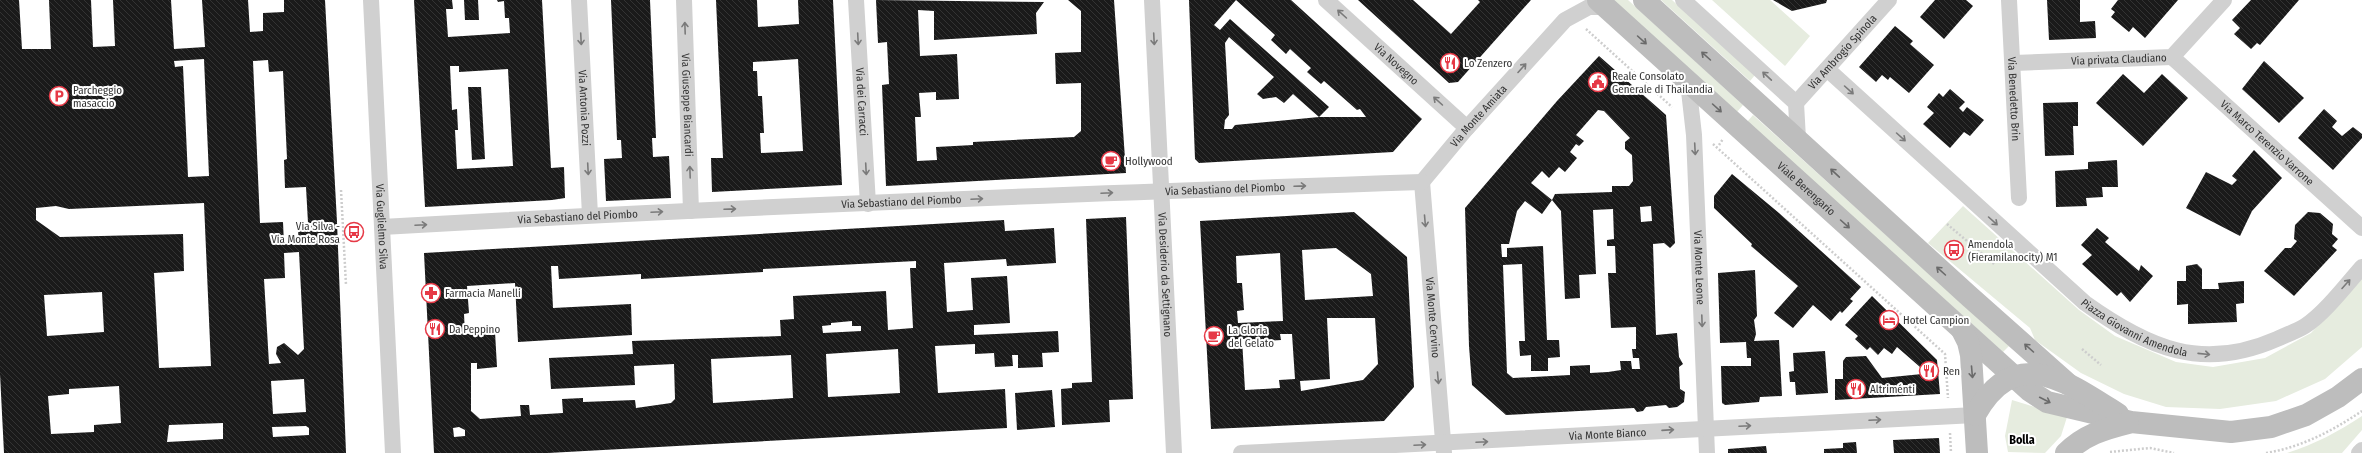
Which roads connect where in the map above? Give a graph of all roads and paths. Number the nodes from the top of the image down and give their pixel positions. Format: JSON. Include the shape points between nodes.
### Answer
{"nodes":[{"id":1,"x":371,"y":0,"type":"edge"},
{"id":2,"x":579,"y":0,"type":"edge"},
{"id":3,"x":684,"y":0,"type":"edge"},
{"id":4,"x":856,"y":0,"type":"edge"},
{"id":5,"x":1152,"y":0,"type":"edge"},
{"id":6,"x":1326,"y":0,"type":"edge"},
{"id":7,"x":1644,"y":0,"type":"edge"},
{"id":8,"x":1683,"y":0,"type":"edge"},
{"id":9,"x":1889,"y":0,"type":"edge"},
{"id":10,"x":2009,"y":0,"type":"edge"},
{"id":11,"x":2224,"y":0,"type":"edge"},
{"id":12,"x":1606,"y":7,"type":"edge"},
{"id":13,"x":1583,"y":26,"type":"dead end"},
{"id":14,"x":2172,"y":57,"type":"junction"},
{"id":15,"x":2014,"y":63,"type":"junction"},
{"id":16,"x":1827,"y":69,"type":"junction"},
{"id":17,"x":1688,"y":82,"type":"junction"},
{"id":18,"x":1796,"y":103,"type":"junction"},
{"id":19,"x":1676,"y":110,"type":"dead end"},
{"id":20,"x":1467,"y":128,"type":"junction"},
{"id":21,"x":1708,"y":139,"type":"dead end"},
{"id":22,"x":1798,"y":139,"type":"junction"},
{"id":23,"x":1422,"y":182,"type":"junction"},
{"id":24,"x":341,"y":190,"type":"dead end"},
{"id":25,"x":1163,"y":191,"type":"junction"},
{"id":26,"x":2019,"y":198,"type":"dead end"},
{"id":27,"x":868,"y":204,"type":"junction"},
{"id":28,"x":691,"y":211,"type":"junction"},
{"id":29,"x":590,"y":216,"type":"junction"},
{"id":30,"x":1946,"y":224,"type":"dead end"},
{"id":31,"x":382,"y":228,"type":"junction"},
{"id":32,"x":2362,"y":228,"type":"edge"},
{"id":33,"x":1994,"y":264,"type":"dead end"},
{"id":34,"x":2362,"y":267,"type":"edge"},
{"id":35,"x":346,"y":285,"type":"dead end"},
{"id":36,"x":1955,"y":324,"type":"junction"},
{"id":37,"x":2082,"y":349,"type":"dead end"},
{"id":38,"x":2100,"y":364,"type":"dead end"},
{"id":39,"x":2014,"y":376,"type":"junction"},
{"id":40,"x":2362,"y":379,"type":"edge"},
{"id":41,"x":2074,"y":387,"type":"junction"},
{"id":42,"x":1949,"y":403,"type":"dead end"},
{"id":43,"x":2362,"y":411,"type":"edge"},
{"id":44,"x":2086,"y":412,"type":"junction"},
{"id":45,"x":1975,"y":415,"type":"junction"},
{"id":46,"x":2131,"y":422,"type":"junction"},
{"id":47,"x":1706,"y":428,"type":"junction"},
{"id":48,"x":1950,"y":431,"type":"dead end"},
{"id":49,"x":1443,"y":449,"type":"edge"},
{"id":50,"x":1980,"y":449,"type":"edge"},
{"id":51,"x":2071,"y":449,"type":"edge"},
{"id":52,"x":2362,"y":450,"type":"edge"},
{"id":53,"x":393,"y":453,"type":"edge"},
{"id":54,"x":1174,"y":453,"type":"edge"},
{"id":55,"x":1241,"y":453,"type":"edge"},
{"id":56,"x":1707,"y":453,"type":"edge"},
{"id":57,"x":1951,"y":453,"type":"edge"},
{"id":58,"x":2106,"y":453,"type":"edge"},
{"id":59,"x":2174,"y":453,"type":"edge"},
{"id":60,"x":2266,"y":453,"type":"edge"},
{"id":61,"x":2359,"y":453,"type":"edge"}],
"edges":[{"from":1,"to":31,"type":"street","name":"Via Guglielmo Silva"},
{"from":2,"to":29,"type":"street","name":"Via Antonia Pozzi","one_way":true},
{"from":28,"to":3,"type":"street","name":"Via Giuseppe Biancardi","one_way":true},
{"from":4,"to":27,"type":"street","name":"Via dei Carracci","one_way":true},
{"from":5,"to":25,"type":"street","name":"Via Desiderio da Settignano","one_way":true},
{"from":20,"to":6,"type":"street","name":"Via Novegno","one_way":true},
{"from":22,"to":7,"type":"main road","one_way":true},
{"from":18,"to":8,"type":"street","one_way":true},
{"from":9,"to":16,"type":"street","name":"Via Ambrogio Spinola"},
{"from":10,"to":15,"type":"street","name":"Via Benedetto Brin"},
{"from":11,"to":14,"type":"street","name":"Via privata Claudiano"},
{"from":12,"to":17,"type":"main road","name":"Viale Berengario","one_way":true},
{"from":20,"to":12,"type":"street","name":"Via Monte Amiata","one_way":true,"via":[[1571,15],[1589,7]]},
{"from":13,"to":19,"type":"path"},
{"from":14,"to":15,"type":"street","name":"Via privata Claudiano"},
{"from":14,"to":32,"type":"street","name":"Via Marco Terenzio Varrone"},
{"from":15,"to":26,"type":"street","name":"Via Benedetto Brin"},
{"from":16,"to":18,"type":"street","name":"Via Ambrogio Spinola"},
{"from":16,"to":34,"type":"street","name":"Piazza Giovanni Amendola","one_way":true,"via":[[2085,304],[2116,325],[2175,351],[2220,356],[2263,345],[2306,326]]},
{"from":17,"to":36,"type":"main road","name":"Viale Berengario","one_way":true},
{"from":17,"to":47,"type":"street","name":"Via Monte Leone","one_way":true,"via":[[1694,143]]},
{"from":18,"to":22,"type":"street"},
{"from":20,"to":23,"type":"street","name":"Via Monte Amiata"},
{"from":21,"to":42,"type":"path","via":[[1945,354]]},
{"from":41,"to":22,"type":"main road","one_way":true,"via":[[1939,269]]},
{"from":25,"to":23,"type":"street","name":"Via Sebastiano del Piombo","one_way":true},
{"from":23,"to":49,"type":"street","name":"Via Monte Cervino","one_way":true},
{"from":24,"to":35,"type":"path"},
{"from":27,"to":25,"type":"street","name":"Via Sebastiano del Piombo","one_way":true},
{"from":25,"to":54,"type":"street","name":"Via Desiderio da Settignano"},
{"from":28,"to":27,"type":"street","name":"Via Sebastiano del Piombo","one_way":true},
{"from":29,"to":28,"type":"street","name":"Via Sebastiano del Piombo","one_way":true},
{"from":31,"to":29,"type":"street","name":"Via Sebastiano del Piombo","one_way":true},
{"from":30,"to":33,"type":"path"},
{"from":31,"to":53,"type":"street","name":"Via Guglielmo Silva"},
{"from":36,"to":39,"type":"main road","name":"Viale Berengario"},
{"from":36,"to":45,"type":"main road","one_way":true,"via":[[1964,334],[1969,346]]},
{"from":37,"to":38,"type":"path"},
{"from":39,"to":41,"type":"main road","via":[[2038,374],[2053,377]]},
{"from":39,"to":44,"type":"main road","one_way":true,"via":[[2047,402]]},
{"from":39,"to":45,"type":"main road","via":[[1996,386],[1985,397]]},
{"from":40,"to":46,"type":"main road","via":[[2316,410],[2271,427],[2231,432]]},
{"from":41,"to":44,"type":"main road"},
{"from":41,"to":46,"type":"main road"},
{"from":43,"to":60,"type":"path","via":[[2339,427],[2306,442]]},
{"from":44,"to":46,"type":"main road"},
{"from":44,"to":51,"type":"main road"},
{"from":47,"to":45,"type":"street","name":"Via Monte Bianco","one_way":true},
{"from":45,"to":50,"type":"main road"},
{"from":46,"to":51,"type":"main road","via":[[2099,430]]},
{"from":49,"to":47,"type":"street","name":"Via Monte Bianco","one_way":true},
{"from":47,"to":56,"type":"street","name":"Via Monte Leone"},
{"from":48,"to":57,"type":"path"},
{"from":55,"to":49,"type":"street","name":"Via Monte Bianco","one_way":true},
{"from":52,"to":61,"type":"street"},
{"from":58,"to":59,"type":"path","via":[[2136,448]]}]}
